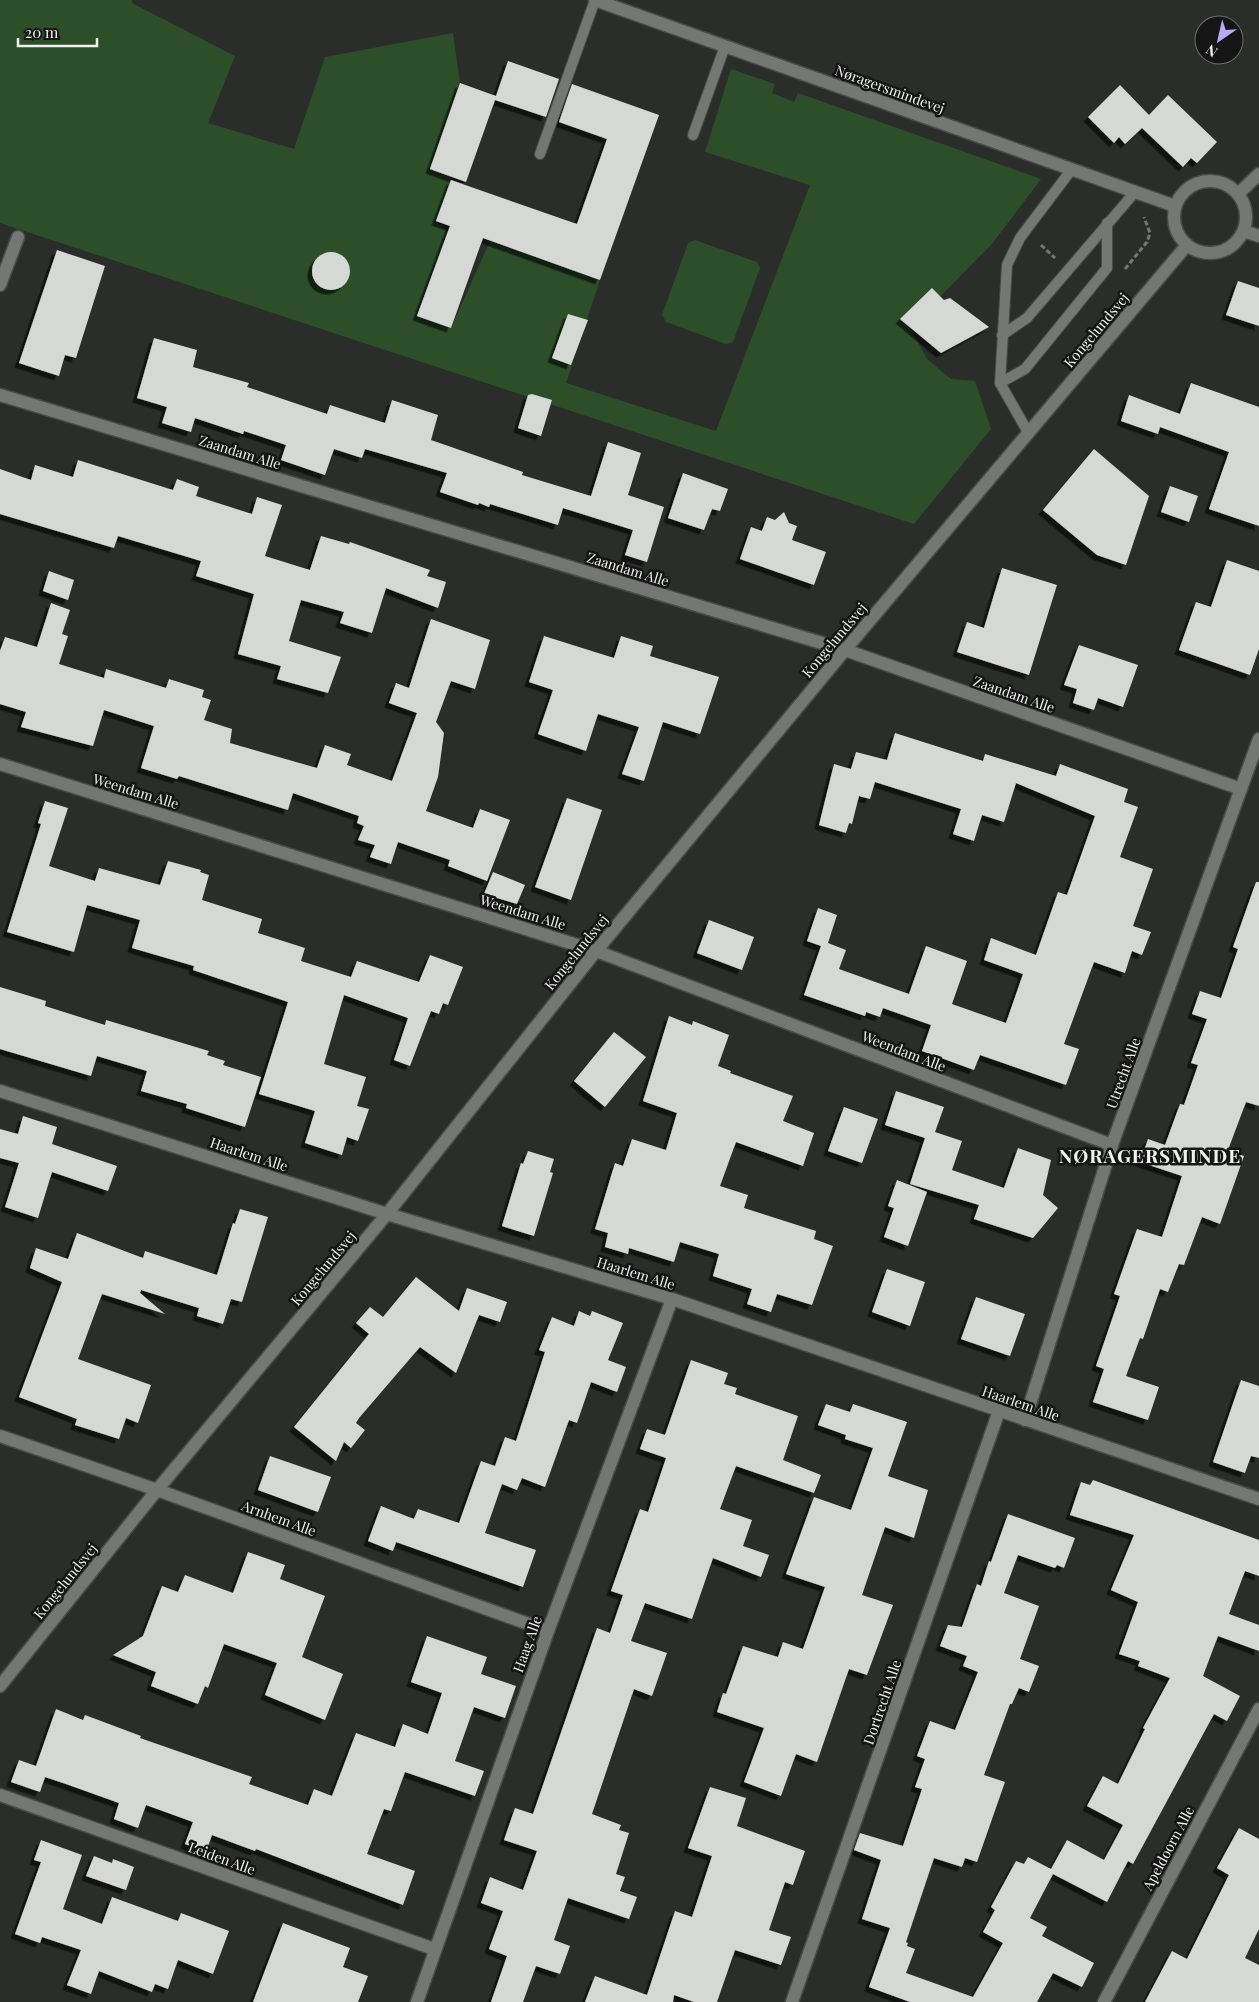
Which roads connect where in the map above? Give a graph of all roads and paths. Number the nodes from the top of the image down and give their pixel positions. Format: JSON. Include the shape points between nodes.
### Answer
{"nodes":[{"id":1,"x":595,"y":0,"type":"edge"},
{"id":2,"x":725,"y":46,"type":"junction"},
{"id":3,"x":693,"y":135,"type":"dead end"},
{"id":4,"x":540,"y":154,"type":"dead end"},
{"id":5,"x":1072,"y":169,"type":"junction"},
{"id":6,"x":1259,"y":174,"type":"edge"},
{"id":7,"x":1135,"y":192,"type":"junction"},
{"id":8,"x":1238,"y":194,"type":"junction"},
{"id":9,"x":1175,"y":206,"type":"junction"},
{"id":10,"x":1140,"y":216,"type":"dead end"},
{"id":11,"x":1107,"y":224,"type":"junction"},
{"id":12,"x":1244,"y":231,"type":"junction"},
{"id":13,"x":1259,"y":236,"type":"edge"},
{"id":14,"x":18,"y":237,"type":"dead end"},
{"id":15,"x":1186,"y":245,"type":"junction"},
{"id":16,"x":1123,"y":271,"type":"dead end"},
{"id":17,"x":0,"y":285,"type":"edge"},
{"id":18,"x":1002,"y":335,"type":"junction"},
{"id":19,"x":1000,"y":383,"type":"junction"},
{"id":20,"x":0,"y":394,"type":"edge"},
{"id":21,"x":1029,"y":434,"type":"junction"},
{"id":22,"x":845,"y":650,"type":"junction"},
{"id":23,"x":1259,"y":739,"type":"edge"},
{"id":24,"x":0,"y":764,"type":"edge"},
{"id":25,"x":1241,"y":789,"type":"junction"},
{"id":26,"x":596,"y":951,"type":"junction"},
{"id":27,"x":0,"y":1091,"type":"edge"},
{"id":28,"x":1112,"y":1145,"type":"junction"},
{"id":29,"x":387,"y":1214,"type":"junction"},
{"id":30,"x":672,"y":1299,"type":"junction"},
{"id":31,"x":999,"y":1411,"type":"junction"},
{"id":32,"x":1025,"y":1420,"type":"junction"},
{"id":33,"x":0,"y":1436,"type":"edge"},
{"id":34,"x":157,"y":1490,"type":"junction"},
{"id":35,"x":1259,"y":1499,"type":"edge"},
{"id":36,"x":548,"y":1631,"type":"junction"},
{"id":37,"x":0,"y":1686,"type":"edge"},
{"id":38,"x":1259,"y":1709,"type":"edge"},
{"id":39,"x":0,"y":1795,"type":"edge"},
{"id":40,"x":434,"y":1949,"type":"junction"},
{"id":41,"x":417,"y":2002,"type":"edge"},
{"id":42,"x":792,"y":2002,"type":"edge"},
{"id":43,"x":1104,"y":2002,"type":"edge"}],
"edges":[{"from":1,"to":2,"type":"street","name":"Nøragersmindevej"},
{"from":1,"to":4,"type":"lane"},
{"from":2,"to":3,"type":"lane"},
{"from":2,"to":5,"type":"street","name":"Nøragersmindevej"},
{"from":5,"to":7,"type":"street","name":"Nøragersmindevej"},
{"from":5,"to":18,"type":"lane","via":[[1020,238],[1007,265]]},
{"from":6,"to":8,"type":"street"},
{"from":7,"to":9,"type":"street","name":"Nøragersmindevej"},
{"from":7,"to":11,"type":"lane"},
{"from":8,"to":9,"type":"street","via":[[1228,185],[1203,181],[1181,194]]},
{"from":8,"to":12,"type":"street","via":[[1244,205]]},
{"from":9,"to":15,"type":"street","via":[[1173,220],[1177,234]]},
{"from":10,"to":16,"type":"path","via":[[1145,218],[1150,233]]},
{"from":11,"to":18,"type":"lane","via":[[1027,318]]},
{"from":11,"to":19,"type":"lane","via":[[1107,268],[1025,369]]},
{"from":12,"to":13,"type":"street"},
{"from":12,"to":15,"type":"street","via":[[1225,250],[1212,254],[1198,252]]},
{"from":14,"to":17,"type":"street"},
{"from":15,"to":21,"type":"street","name":"Kongelundsvej"},
{"from":18,"to":19,"type":"lane"},
{"from":19,"to":21,"type":"lane"},
{"from":20,"to":22,"type":"street","name":"Zaandam Alle"},
{"from":21,"to":22,"type":"street","name":"Kongelundsvej"},
{"from":22,"to":25,"type":"street","name":"Zaandam Alle"},
{"from":22,"to":26,"type":"street","name":"Kongelundsvej"},
{"from":23,"to":25,"type":"street","name":"Utrecht Alle"},
{"from":24,"to":26,"type":"street","name":"Weendam Alle"},
{"from":25,"to":28,"type":"street","name":"Utrecht Alle"},
{"from":26,"to":28,"type":"street","name":"Weendam Alle"},
{"from":26,"to":29,"type":"street","name":"Kongelundsvej"},
{"from":27,"to":29,"type":"street","name":"Haarlem Alle"},
{"from":28,"to":32,"type":"street","name":"Utrecht Alle"},
{"from":29,"to":30,"type":"street","name":"Haarlem Alle"},
{"from":29,"to":34,"type":"street","name":"Kongelundsvej"},
{"from":30,"to":31,"type":"street","name":"Haarlem Alle"},
{"from":30,"to":36,"type":"street","name":"Haag Alle"},
{"from":31,"to":32,"type":"street","name":"Haarlem Alle"},
{"from":31,"to":42,"type":"street","name":"Dortrecht Alle"},
{"from":32,"to":35,"type":"street","name":"Haarlem Alle"},
{"from":33,"to":34,"type":"street","name":"Arnhem Alle"},
{"from":34,"to":36,"type":"street","name":"Arnhem Alle"},
{"from":34,"to":37,"type":"street","name":"Kongelundsvej"},
{"from":36,"to":40,"type":"street","name":"Haag Alle"},
{"from":38,"to":43,"type":"street","name":"Apeldoorn Alle"},
{"from":39,"to":40,"type":"street","name":"Leiden Alle"},
{"from":40,"to":41,"type":"street","name":"Haag Alle"}]}
